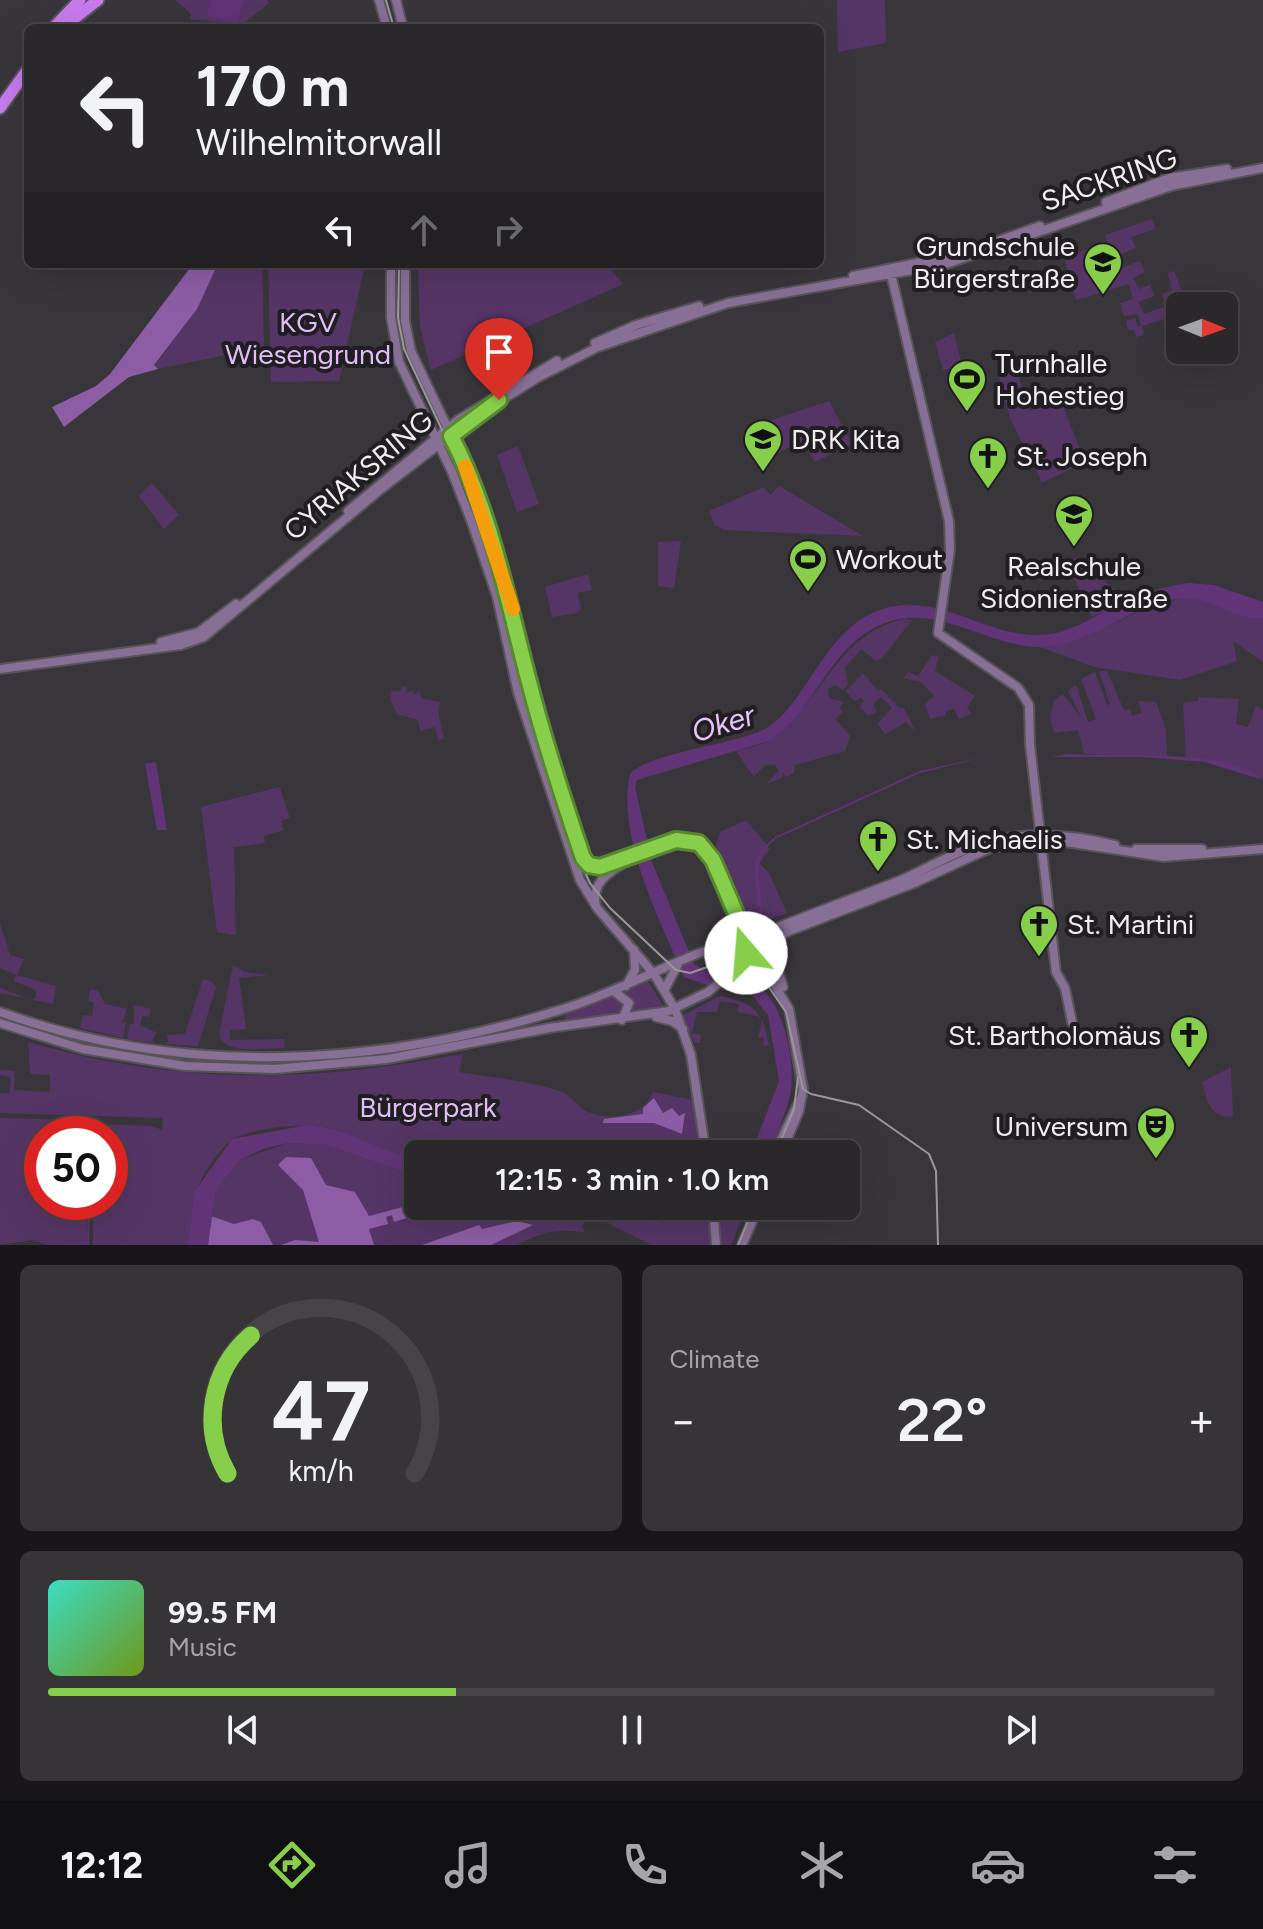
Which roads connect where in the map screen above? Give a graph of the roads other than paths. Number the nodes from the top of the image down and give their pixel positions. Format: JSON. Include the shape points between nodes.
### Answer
{"nodes":[{"id":1,"x":77,"y":0,"type":"edge"},
{"id":2,"x":91,"y":0,"type":"edge"},
{"id":3,"x":98,"y":0,"type":"edge"},
{"id":4,"x":379,"y":0,"type":"edge"},
{"id":5,"x":396,"y":0,"type":"edge"},
{"id":6,"x":61,"y":24,"type":"edge"},
{"id":7,"x":62,"y":24,"type":"edge"},
{"id":8,"x":63,"y":24,"type":"edge"},
{"id":9,"x":386,"y":24,"type":"edge"},
{"id":10,"x":402,"y":24,"type":"edge"},
{"id":11,"x":24,"y":63,"type":"edge"},
{"id":12,"x":24,"y":75,"type":"edge"},
{"id":13,"x":0,"y":95,"type":"edge"},
{"id":14,"x":0,"y":108,"type":"edge"},
{"id":15,"x":1263,"y":165,"type":"edge"},
{"id":16,"x":391,"y":268,"type":"edge"},
{"id":17,"x":405,"y":268,"type":"edge"},
{"id":18,"x":892,"y":272,"type":"junction"},
{"id":19,"x":449,"y":432,"type":"junction"},
{"id":20,"x":437,"y":442,"type":"junction"},
{"id":21,"x":0,"y":667,"type":"edge"},
{"id":22,"x":1041,"y":839,"type":"junction"},
{"id":23,"x":1263,"y":847,"type":"edge"},
{"id":24,"x":634,"y":858,"type":"junction"},
{"id":25,"x":598,"y":910,"type":"junction"},
{"id":26,"x":816,"y":916,"type":"junction"},
{"id":27,"x":739,"y":926,"type":"junction"},
{"id":28,"x":763,"y":934,"type":"junction"},
{"id":29,"x":775,"y":938,"type":"junction"},
{"id":30,"x":747,"y":939,"type":"junction"},
{"id":31,"x":634,"y":950,"type":"junction"},
{"id":32,"x":709,"y":950,"type":"junction"},
{"id":33,"x":749,"y":955,"type":"junction"},
{"id":34,"x":677,"y":963,"type":"junction"},
{"id":35,"x":654,"y":974,"type":"junction"},
{"id":36,"x":626,"y":987,"type":"junction"},
{"id":37,"x":665,"y":989,"type":"junction"},
{"id":38,"x":614,"y":992,"type":"junction"},
{"id":39,"x":692,"y":1002,"type":"junction"},
{"id":40,"x":787,"y":1002,"type":"junction"},
{"id":41,"x":675,"y":1009,"type":"junction"},
{"id":42,"x":0,"y":1012,"type":"edge"},
{"id":43,"x":651,"y":1016,"type":"junction"},
{"id":44,"x":622,"y":1020,"type":"junction"},
{"id":45,"x":1072,"y":1022,"type":"dead end"},
{"id":46,"x":0,"y":1023,"type":"edge"},
{"id":47,"x":684,"y":1030,"type":"junction"},
{"id":48,"x":802,"y":1096,"type":"junction"},
{"id":49,"x":703,"y":1140,"type":"edge"},
{"id":50,"x":780,"y":1140,"type":"edge"},
{"id":51,"x":786,"y":1140,"type":"edge"},
{"id":52,"x":714,"y":1220,"type":"edge"},
{"id":53,"x":753,"y":1220,"type":"edge"},
{"id":54,"x":716,"y":1245,"type":"edge"},
{"id":55,"x":742,"y":1245,"type":"edge"}],
"edges":[{"from":1,"to":6,"type":"highway"},
{"from":2,"to":7,"type":"highway"},
{"from":3,"to":8,"type":"highway"},
{"from":4,"to":9,"type":"main road"},
{"from":5,"to":10,"type":"main road"},
{"from":11,"to":13,"type":"highway"},
{"from":12,"to":14,"type":"highway"},
{"from":15,"to":18,"type":"main road","name":"SACKRING","via":[[1169,178],[962,260]]},
{"from":16,"to":20,"type":"main road","via":[[396,354]]},
{"from":17,"to":19,"type":"main road","via":[[408,343]]},
{"from":18,"to":19,"type":"main road","name":"CYRIAKSRING","via":[[633,325],[496,394]]},
{"from":18,"to":22,"type":"main road","via":[[949,521],[946,583],[937,625],[942,637],[1018,688],[1029,705]]},
{"from":19,"to":20,"type":"main road","name":"CYRIAKSRING"},
{"from":19,"to":24,"type":"main road","via":[[470,477],[505,585],[583,858],[593,867]]},
{"from":20,"to":21,"type":"main road","name":"CYRIAKSRING","via":[[202,634],[181,645]]},
{"from":20,"to":25,"type":"main road","via":[[494,587],[517,687],[586,893]]},
{"from":22,"to":23,"type":"main road","via":[[1164,857]]},
{"from":22,"to":26,"type":"main road","via":[[986,849],[912,884]]},
{"from":22,"to":45,"type":"main road","via":[[1056,972]]},
{"from":24,"to":25,"type":"main road","via":[[600,880]]},
{"from":24,"to":27,"type":"main road","via":[[676,840],[696,842],[708,852]]},
{"from":25,"to":31,"type":"main road"},
{"from":26,"to":28,"type":"main road"},
{"from":26,"to":29,"type":"main road"},
{"from":27,"to":28,"type":"main road"},
{"from":27,"to":30,"type":"main road"},
{"from":28,"to":30,"type":"main road"},
{"from":29,"to":33,"type":"main road"},
{"from":29,"to":40,"type":"main road","via":[[773,953]]},
{"from":30,"to":32,"type":"main road"},
{"from":30,"to":33,"type":"main road"},
{"from":31,"to":35,"type":"main road"},
{"from":31,"to":36,"type":"main road","via":[[635,970]]},
{"from":32,"to":33,"type":"main road"},
{"from":32,"to":34,"type":"main road"},
{"from":33,"to":39,"type":"main road"},
{"from":33,"to":40,"type":"main road","via":[[766,968]]},
{"from":34,"to":35,"type":"main road"},
{"from":34,"to":37,"type":"main road"},
{"from":35,"to":36,"type":"main road"},
{"from":35,"to":37,"type":"main road"},
{"from":36,"to":38,"type":"main road"},
{"from":37,"to":39,"type":"main road"},
{"from":37,"to":41,"type":"main road"},
{"from":38,"to":42,"type":"main road","via":[[476,1033],[302,1057],[151,1052],[85,1039]]},
{"from":38,"to":44,"type":"main road","via":[[629,1003]]},
{"from":39,"to":41,"type":"main road"},
{"from":40,"to":48,"type":"main road"},
{"from":41,"to":43,"type":"main road"},
{"from":41,"to":47,"type":"main road"},
{"from":43,"to":44,"type":"main road"},
{"from":43,"to":47,"type":"main road"},
{"from":44,"to":46,"type":"main road","via":[[549,1028],[363,1063],[246,1069],[127,1058]]},
{"from":47,"to":49,"type":"main road"},
{"from":48,"to":50,"type":"main road"},
{"from":48,"to":51,"type":"main road"},
{"from":52,"to":54,"type":"main road"},
{"from":53,"to":55,"type":"main road"}]}
